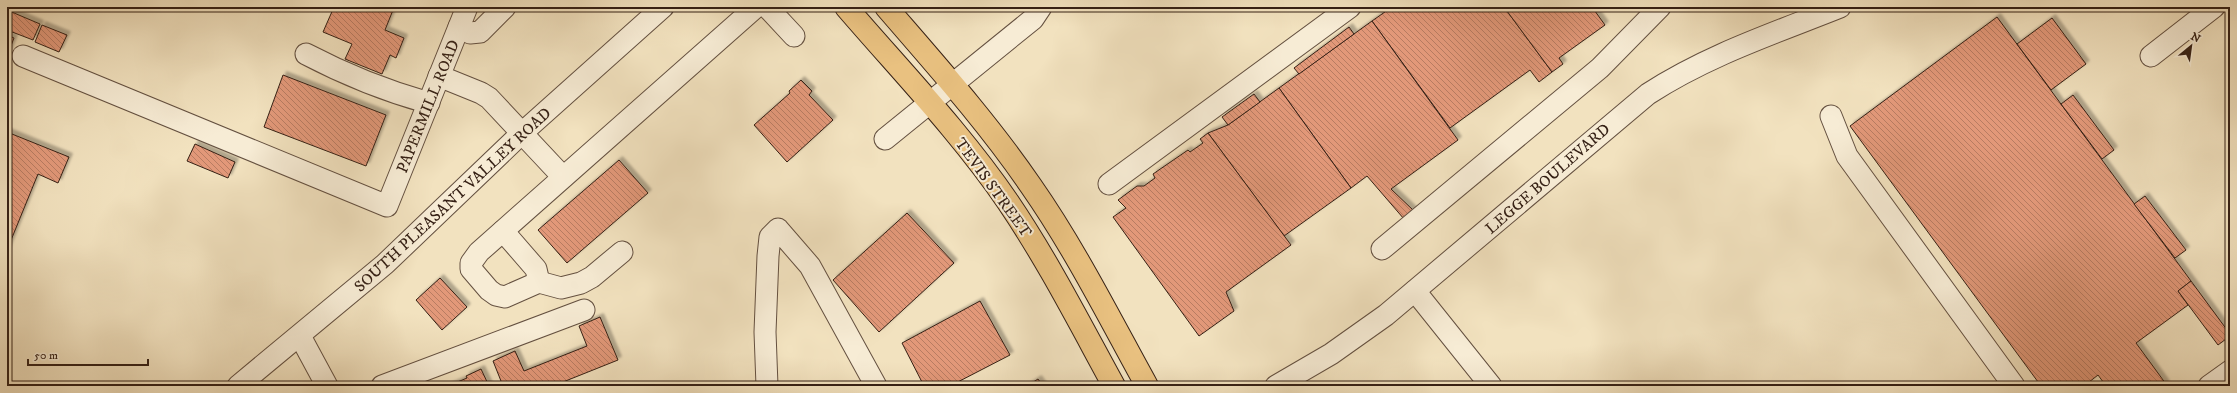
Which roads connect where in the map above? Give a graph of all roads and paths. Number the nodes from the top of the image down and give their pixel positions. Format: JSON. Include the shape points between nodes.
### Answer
{"nodes":[{"id":1,"x":505,"y":7,"type":"edge"},
{"id":2,"x":663,"y":7,"type":"edge"},
{"id":3,"x":756,"y":7,"type":"edge"},
{"id":4,"x":767,"y":7,"type":"edge"},
{"id":5,"x":846,"y":7,"type":"edge"},
{"id":6,"x":886,"y":7,"type":"edge"},
{"id":7,"x":1041,"y":7,"type":"edge"},
{"id":8,"x":1350,"y":7,"type":"edge"},
{"id":9,"x":1660,"y":7,"type":"edge"},
{"id":10,"x":1840,"y":7,"type":"edge"},
{"id":11,"x":2214,"y":7,"type":"edge"},
{"id":12,"x":461,"y":13,"type":"edge"},
{"id":13,"x":794,"y":36,"type":"dead end"},
{"id":14,"x":306,"y":54,"type":"dead end"},
{"id":15,"x":23,"y":56,"type":"dead end"},
{"id":16,"x":2151,"y":56,"type":"dead end"},
{"id":17,"x":439,"y":76,"type":"junction"},
{"id":18,"x":952,"y":84,"type":"junction"},
{"id":19,"x":929,"y":102,"type":"junction"},
{"id":20,"x":429,"y":103,"type":"junction"},
{"id":21,"x":1830,"y":116,"type":"dead end"},
{"id":22,"x":522,"y":133,"type":"junction"},
{"id":23,"x":885,"y":139,"type":"dead end"},
{"id":24,"x":563,"y":177,"type":"junction"},
{"id":25,"x":1109,"y":184,"type":"dead end"},
{"id":26,"x":503,"y":231,"type":"junction"},
{"id":27,"x":1382,"y":249,"type":"dead end"},
{"id":28,"x":622,"y":252,"type":"dead end"},
{"id":29,"x":539,"y":282,"type":"junction"},
{"id":30,"x":1415,"y":291,"type":"junction"},
{"id":31,"x":584,"y":310,"type":"dead end"},
{"id":32,"x":300,"y":336,"type":"junction"},
{"id":33,"x":2230,"y":371,"type":"edge"},
{"id":34,"x":238,"y":386,"type":"edge"},
{"id":35,"x":327,"y":386,"type":"edge"},
{"id":36,"x":382,"y":386,"type":"edge"},
{"id":37,"x":767,"y":386,"type":"edge"},
{"id":38,"x":876,"y":386,"type":"edge"},
{"id":39,"x":1114,"y":386,"type":"edge"},
{"id":40,"x":1147,"y":386,"type":"edge"},
{"id":41,"x":1276,"y":386,"type":"edge"},
{"id":42,"x":1491,"y":386,"type":"edge"},
{"id":43,"x":2014,"y":386,"type":"edge"},
{"id":44,"x":2209,"y":386,"type":"edge"}],
"edges":[{"from":1,"to":12,"type":"street","via":[[480,32],[470,33]]},
{"from":2,"to":22,"type":"street","name":"SOUTH PLEASANT VALLEY ROAD"},
{"from":3,"to":24,"type":"street"},
{"from":4,"to":13,"type":"street"},
{"from":5,"to":19,"type":"main road","name":"TEVIS STREET"},
{"from":6,"to":18,"type":"main road","name":"TEVIS STREET"},
{"from":7,"to":18,"type":"street","via":[[1033,19]]},
{"from":8,"to":25,"type":"street"},
{"from":9,"to":27,"type":"street","via":[[1600,68]]},
{"from":10,"to":30,"type":"street","name":"LEGGE BOULEVARD","via":[[1718,55],[1648,94]]},
{"from":11,"to":16,"type":"street"},
{"from":12,"to":17,"type":"street","name":"PAPERMILL ROAD"},
{"from":14,"to":20,"type":"street","via":[[338,71]]},
{"from":15,"to":20,"type":"street","name":"PAPERMILL ROAD","via":[[387,206]]},
{"from":17,"to":20,"type":"street","name":"PAPERMILL ROAD"},
{"from":17,"to":22,"type":"street","via":[[481,93]]},
{"from":18,"to":19,"type":"street"},
{"from":18,"to":40,"type":"main road","name":"TEVIS STREET","via":[[1008,154],[1054,221]]},
{"from":19,"to":23,"type":"street"},
{"from":19,"to":39,"type":"main road","name":"TEVIS STREET","via":[[959,137],[1032,238]]},
{"from":21,"to":43,"type":"street","via":[[1847,156]]},
{"from":22,"to":24,"type":"street"},
{"from":22,"to":32,"type":"street","name":"SOUTH PLEASANT VALLEY ROAD","via":[[385,264]]},
{"from":24,"to":26,"type":"street"},
{"from":26,"to":29,"type":"street","via":[[536,270]]},
{"from":26,"to":29,"type":"street","via":[[473,257],[471,269],[474,274],[496,296],[505,297]]},
{"from":28,"to":29,"type":"street","via":[[581,283],[561,288]]},
{"from":30,"to":41,"type":"street","name":"LEGGE BOULEVARD","via":[[1351,340]]},
{"from":30,"to":42,"type":"street"},
{"from":31,"to":36,"type":"street"},
{"from":32,"to":34,"type":"street","name":"SOUTH PLEASANT VALLEY ROAD"},
{"from":32,"to":35,"type":"street"},
{"from":33,"to":44,"type":"street"},
{"from":37,"to":38,"type":"street","via":[[764,332],[768,256],[770,237],[778,229],[810,266]]}]}
